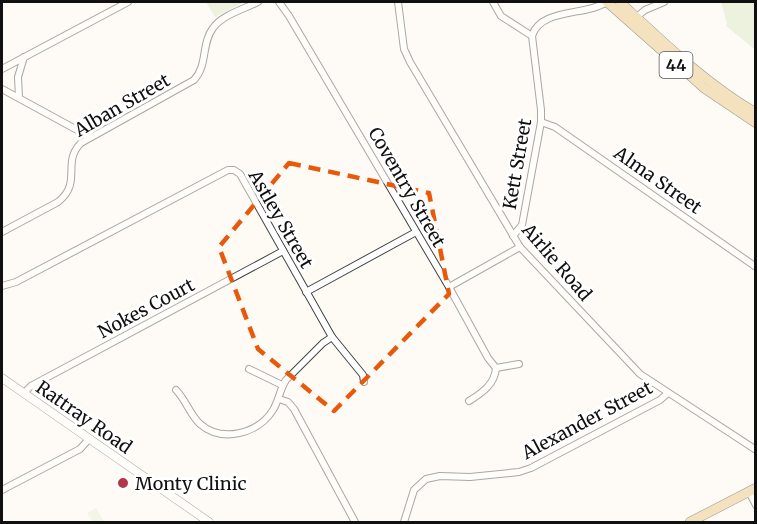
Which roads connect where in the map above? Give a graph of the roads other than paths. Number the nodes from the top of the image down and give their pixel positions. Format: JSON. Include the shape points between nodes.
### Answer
{"nodes":[{"id":1,"x":128,"y":2,"type":"edge"},
{"id":2,"x":258,"y":2,"type":"edge"},
{"id":3,"x":279,"y":2,"type":"edge"},
{"id":4,"x":398,"y":2,"type":"edge"},
{"id":5,"x":493,"y":2,"type":"edge"},
{"id":6,"x":607,"y":2,"type":"edge"},
{"id":7,"x":620,"y":2,"type":"edge"},
{"id":8,"x":664,"y":2,"type":"edge"},
{"id":9,"x":633,"y":20,"type":"junction"},
{"id":10,"x":532,"y":36,"type":"junction"},
{"id":11,"x":24,"y":57,"type":"junction"},
{"id":12,"x":2,"y":69,"type":"edge"},
{"id":13,"x":2,"y":89,"type":"edge"},
{"id":14,"x":19,"y":98,"type":"junction"},
{"id":15,"x":756,"y":113,"type":"edge"},
{"id":16,"x":541,"y":122,"type":"junction"},
{"id":17,"x":756,"y":123,"type":"edge"},
{"id":18,"x":90,"y":136,"type":"junction"},
{"id":19,"x":2,"y":232,"type":"edge"},
{"id":20,"x":416,"y":232,"type":"junction"},
{"id":21,"x":513,"y":236,"type":"junction"},
{"id":22,"x":520,"y":247,"type":"junction"},
{"id":23,"x":283,"y":251,"type":"junction"},
{"id":24,"x":756,"y":267,"type":"edge"},
{"id":25,"x":2,"y":286,"type":"edge"},
{"id":26,"x":448,"y":287,"type":"junction"},
{"id":27,"x":306,"y":292,"type":"junction"},
{"id":28,"x":332,"y":337,"type":"junction"},
{"id":29,"x":519,"y":364,"type":"dead end"},
{"id":30,"x":496,"y":368,"type":"junction"},
{"id":31,"x":249,"y":369,"type":"dead end"},
{"id":32,"x":2,"y":378,"type":"edge"},
{"id":33,"x":364,"y":382,"type":"dead end"},
{"id":34,"x":282,"y":386,"type":"junction"},
{"id":35,"x":176,"y":390,"type":"dead end"},
{"id":36,"x":24,"y":393,"type":"junction"},
{"id":37,"x":668,"y":393,"type":"junction"},
{"id":38,"x":279,"y":399,"type":"junction"},
{"id":39,"x":469,"y":401,"type":"dead end"},
{"id":40,"x":89,"y":439,"type":"junction"},
{"id":41,"x":756,"y":450,"type":"edge"},
{"id":42,"x":2,"y":490,"type":"edge"},
{"id":43,"x":752,"y":490,"type":"edge"},
{"id":44,"x":756,"y":505,"type":"edge"},
{"id":45,"x":209,"y":522,"type":"edge"},
{"id":46,"x":355,"y":522,"type":"edge"},
{"id":47,"x":404,"y":522,"type":"edge"},
{"id":48,"x":690,"y":522,"type":"edge"}],
"edges":[{"from":1,"to":11,"type":"street"},
{"from":2,"to":18,"type":"street","name":"Alban Street","via":[[214,27],[207,39],[203,66],[194,80]]},
{"from":3,"to":20,"type":"street","name":"Coventry Street"},
{"from":4,"to":21,"type":"street","name":"Airlie Road","via":[[404,48],[410,62]]},
{"from":5,"to":10,"type":"street","via":[[501,16]]},
{"from":6,"to":9,"type":"main road","number":"44"},
{"from":6,"to":10,"type":"street","via":[[545,20]]},
{"from":7,"to":9,"type":"main road","number":"44"},
{"from":8,"to":9,"type":"street"},
{"from":9,"to":15,"type":"main road","number":"44","via":[[718,89]]},
{"from":9,"to":17,"type":"main road","number":"44","via":[[704,88]]},
{"from":10,"to":16,"type":"street","name":"Kett Street"},
{"from":11,"to":12,"type":"street"},
{"from":11,"to":14,"type":"street","via":[[18,78]]},
{"from":13,"to":14,"type":"street"},
{"from":14,"to":18,"type":"street"},
{"from":16,"to":21,"type":"street","name":"Kett Street","via":[[522,225]]},
{"from":16,"to":24,"type":"street","name":"Alma Street","via":[[555,127]]},
{"from":18,"to":19,"type":"street","name":"Alban Street","via":[[73,154],[72,184],[65,195]]},
{"from":20,"to":26,"type":"street","name":"Coventry Street"},
{"from":20,"to":27,"type":"street"},
{"from":21,"to":22,"type":"street","name":"Airlie Road"},
{"from":22,"to":26,"type":"street"},
{"from":22,"to":37,"type":"street","name":"Airlie Road","via":[[640,374]]},
{"from":23,"to":25,"type":"street","name":"Astley Street","via":[[240,174],[231,169]]},
{"from":23,"to":27,"type":"street","name":"Astley Street"},
{"from":23,"to":36,"type":"street","name":"Nokes Court"},
{"from":26,"to":30,"type":"street","name":"Coventry Street"},
{"from":27,"to":28,"type":"street","name":"Astley Street"},
{"from":28,"to":33,"type":"street","name":"Astley Street","via":[[363,375]]},
{"from":28,"to":34,"type":"street"},
{"from":29,"to":30,"type":"street"},
{"from":30,"to":39,"type":"street","via":[[493,381]]},
{"from":31,"to":34,"type":"street"},
{"from":32,"to":36,"type":"street","name":"Rattray Road"},
{"from":34,"to":38,"type":"street"},
{"from":35,"to":38,"type":"street","via":[[202,425],[227,435],[244,432],[263,421]]},
{"from":36,"to":40,"type":"street","name":"Rattray Road"},
{"from":37,"to":41,"type":"street","name":"Airlie Road"},
{"from":37,"to":47,"type":"street","name":"Alexander Street","via":[[525,470],[426,479],[414,490]]},
{"from":38,"to":46,"type":"street","via":[[294,409]]},
{"from":40,"to":42,"type":"street","via":[[80,449]]},
{"from":40,"to":45,"type":"street","name":"Rattray Road"},
{"from":43,"to":44,"type":"street"},
{"from":43,"to":48,"type":"main road"}]}
